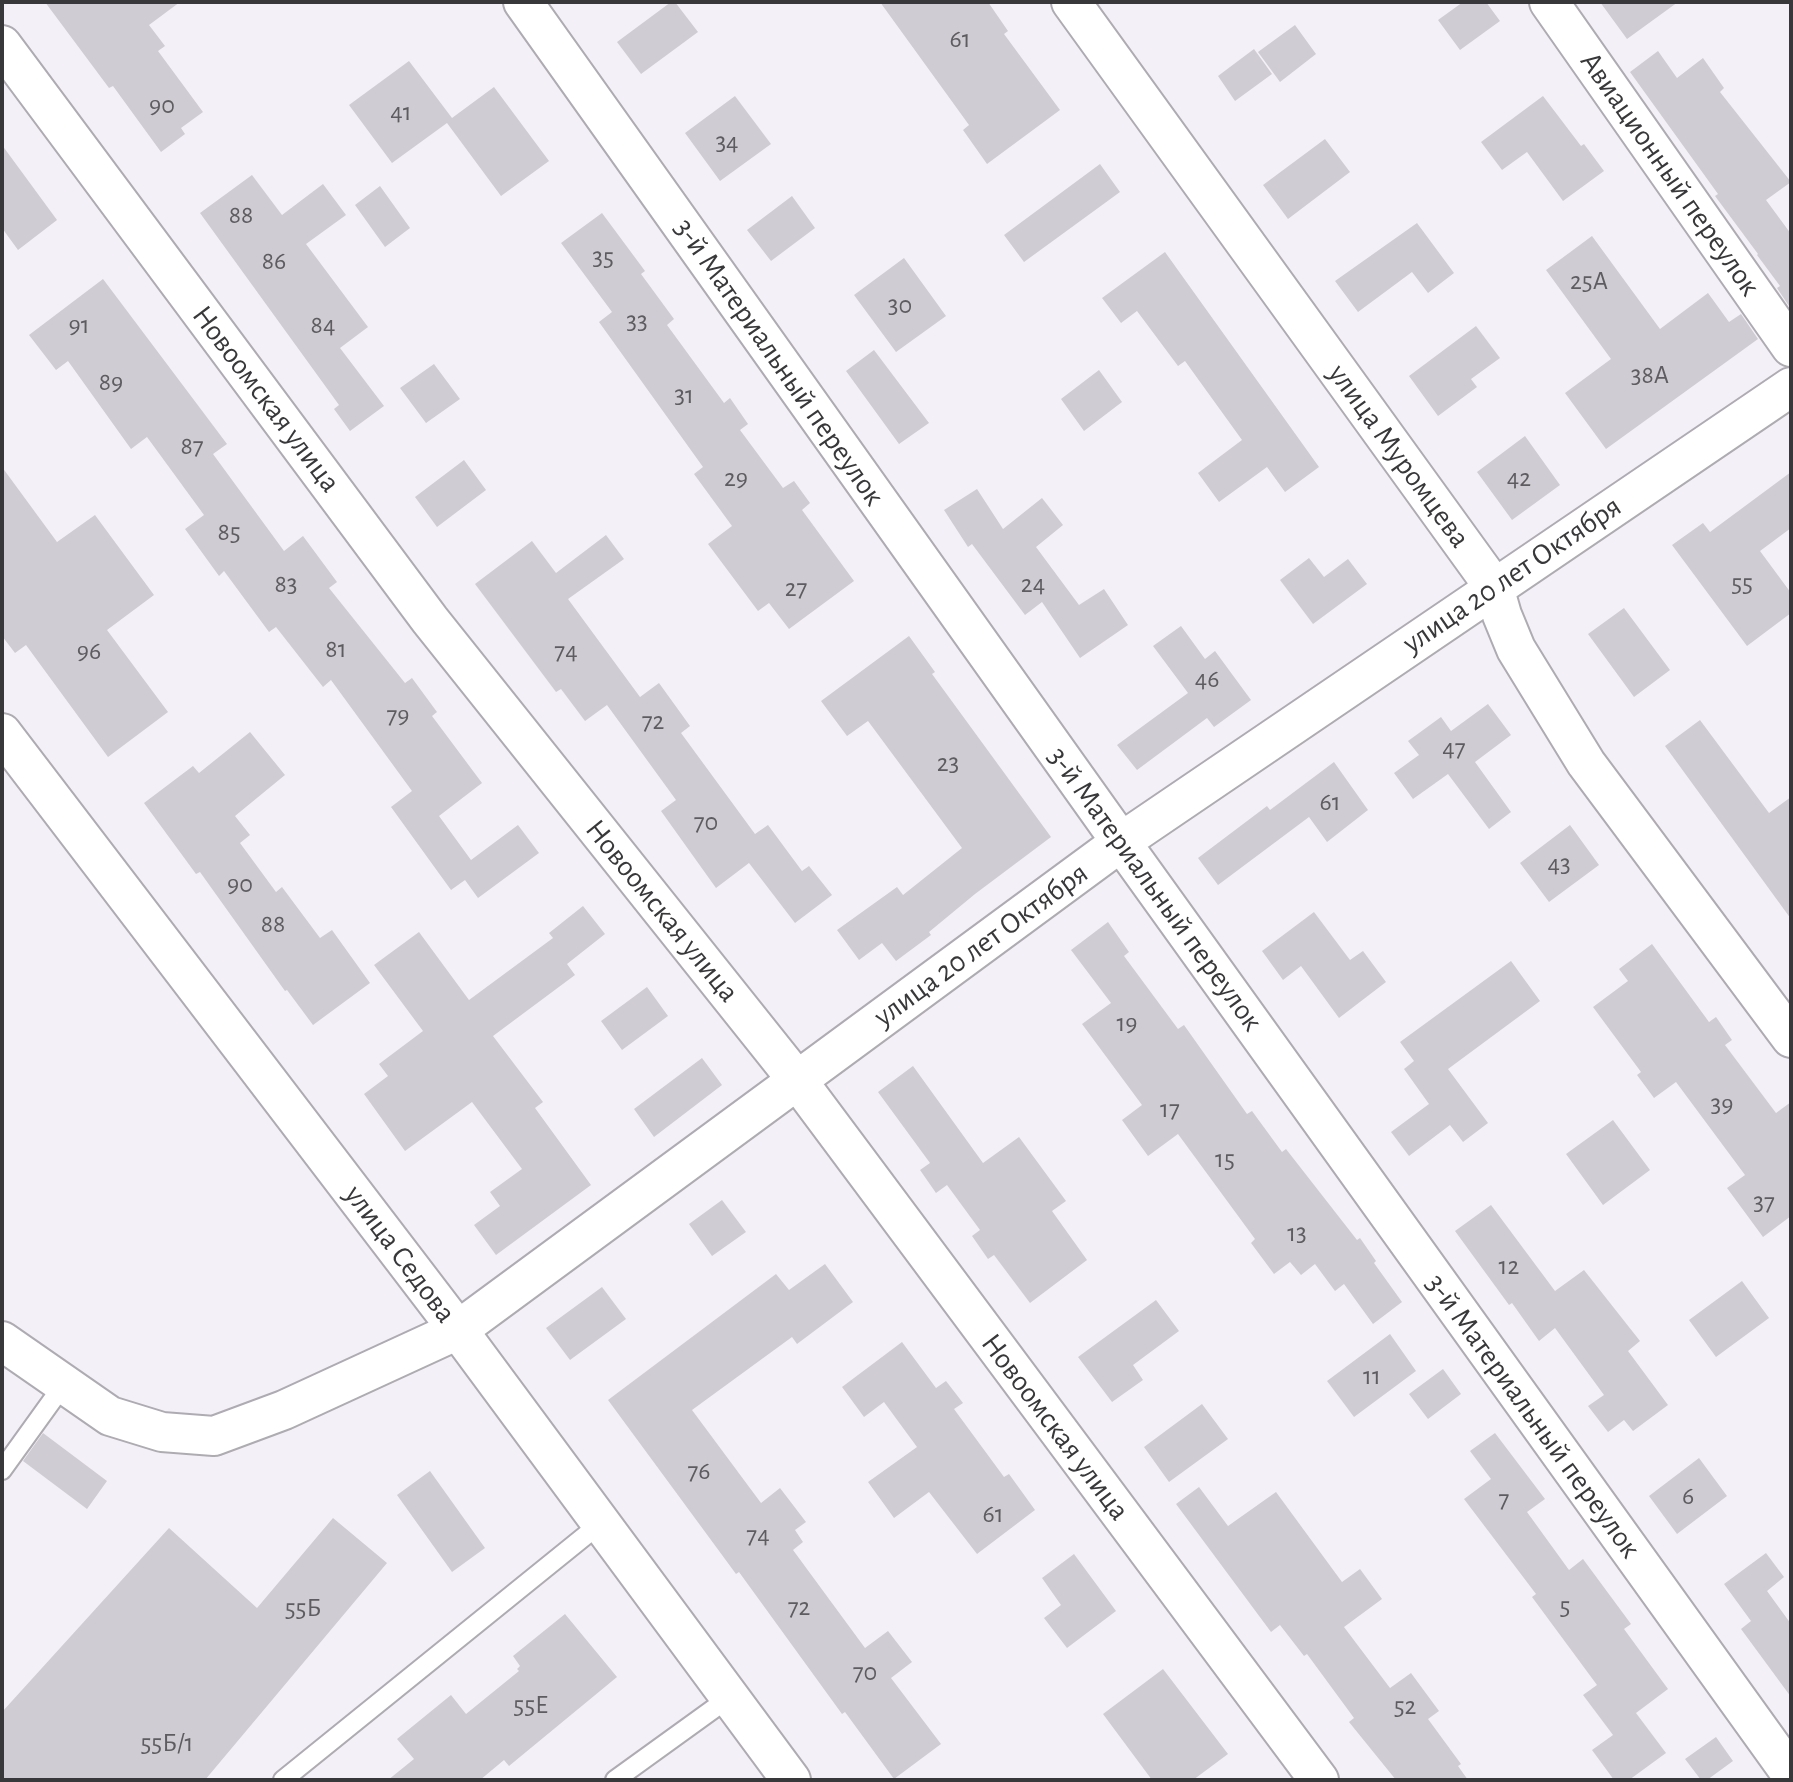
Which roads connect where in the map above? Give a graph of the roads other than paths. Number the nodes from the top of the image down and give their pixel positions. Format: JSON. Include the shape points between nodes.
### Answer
{"nodes":[{"id":1,"x":523,"y":2,"type":"edge"},
{"id":2,"x":1071,"y":2,"type":"edge"},
{"id":3,"x":1549,"y":2,"type":"edge"},
{"id":4,"x":2,"y":45,"type":"edge"},
{"id":5,"x":1791,"y":347,"type":"edge"},
{"id":6,"x":1791,"y":387,"type":"edge"},
{"id":7,"x":1494,"y":587,"type":"junction"},
{"id":8,"x":2,"y":733,"type":"edge"},
{"id":9,"x":1121,"y":842,"type":"junction"},
{"id":10,"x":1791,"y":1038,"type":"edge"},
{"id":11,"x":797,"y":1080,"type":"junction"},
{"id":12,"x":458,"y":1330,"type":"junction"},
{"id":13,"x":2,"y":1341,"type":"edge"},
{"id":14,"x":64,"y":1384,"type":"junction"},
{"id":15,"x":2,"y":1470,"type":"edge"},
{"id":16,"x":601,"y":1523,"type":"junction"},
{"id":17,"x":730,"y":1697,"type":"junction"},
{"id":18,"x":1791,"y":1774,"type":"edge"},
{"id":19,"x":283,"y":1780,"type":"edge"},
{"id":20,"x":615,"y":1780,"type":"edge"},
{"id":21,"x":791,"y":1780,"type":"edge"},
{"id":22,"x":1319,"y":1780,"type":"edge"}],
"edges":[{"from":1,"to":9,"type":"street","name":"3-й Материальный переулок"},
{"from":2,"to":7,"type":"street","name":"улица Муромцева"},
{"from":3,"to":5,"type":"street","name":"Авиационный переулок"},
{"from":4,"to":11,"type":"street","name":"Новоомская улица","via":[[430,620]]},
{"from":6,"to":7,"type":"street","name":"улица 20 лет Октября"},
{"from":7,"to":9,"type":"street","name":"улица 20 лет Октября"},
{"from":7,"to":10,"type":"street","name":"улица Муромцева","via":[[1516,649],[1586,763]]},
{"from":8,"to":12,"type":"street","name":"улица Седова"},
{"from":9,"to":11,"type":"street","name":"улица 20 лет Октября"},
{"from":9,"to":18,"type":"street","name":"3-й Материальный переулок"},
{"from":11,"to":12,"type":"street","name":"улица 20 лет Октября"},
{"from":11,"to":22,"type":"street","name":"Новоомская улица"},
{"from":12,"to":14,"type":"street","name":"улица 20 лет Октября","via":[[284,1410],[214,1436],[162,1432],[110,1416]]},
{"from":12,"to":16,"type":"street","name":"улица Седова"},
{"from":13,"to":14,"type":"street","name":"улица 20 лет Октября"},
{"from":14,"to":15,"type":"lane"},
{"from":16,"to":17,"type":"street","name":"улица Седова"},
{"from":16,"to":19,"type":"lane"},
{"from":17,"to":20,"type":"lane"},
{"from":17,"to":21,"type":"street","name":"улица Седова"}]}
